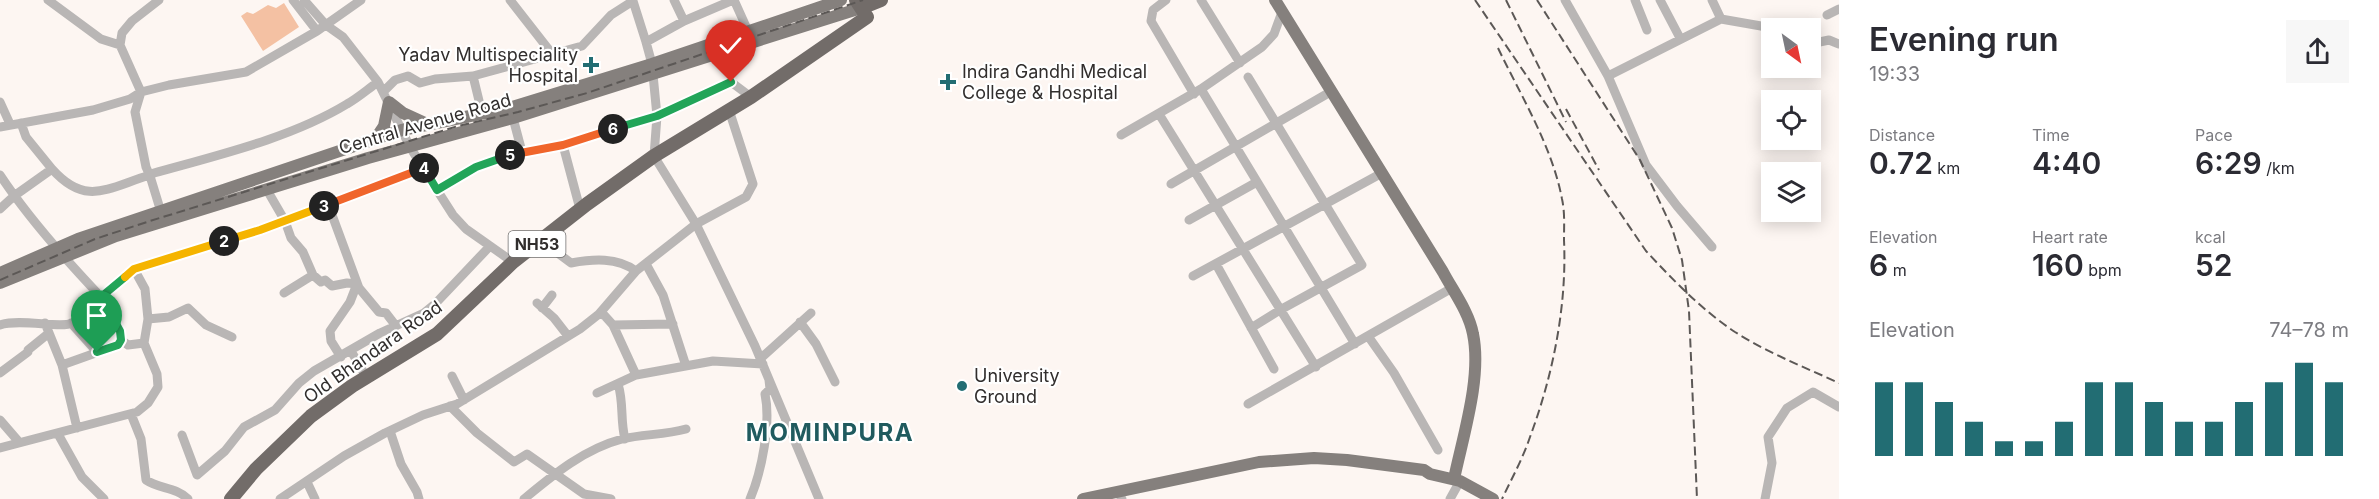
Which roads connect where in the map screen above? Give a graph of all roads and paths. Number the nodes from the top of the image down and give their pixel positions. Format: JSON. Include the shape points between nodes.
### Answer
{"nodes":[{"id":1,"x":48,"y":0,"type":"edge"},
{"id":2,"x":159,"y":0,"type":"edge"},
{"id":3,"x":293,"y":0,"type":"edge"},
{"id":4,"x":304,"y":0,"type":"edge"},
{"id":5,"x":360,"y":0,"type":"edge"},
{"id":6,"x":510,"y":0,"type":"edge"},
{"id":7,"x":633,"y":0,"type":"edge"},
{"id":8,"x":674,"y":0,"type":"edge"},
{"id":9,"x":841,"y":0,"type":"edge"},
{"id":10,"x":881,"y":0,"type":"edge"},
{"id":11,"x":1166,"y":0,"type":"edge"},
{"id":12,"x":1201,"y":0,"type":"edge"},
{"id":13,"x":1275,"y":0,"type":"edge"},
{"id":14,"x":1565,"y":0,"type":"edge"},
{"id":15,"x":1635,"y":0,"type":"edge"},
{"id":16,"x":1660,"y":0,"type":"edge"},
{"id":17,"x":1712,"y":0,"type":"edge"},
{"id":18,"x":728,"y":1,"type":"edge"},
{"id":19,"x":862,"y":8,"type":"edge"},
{"id":20,"x":1839,"y":9,"type":"edge"},
{"id":21,"x":1282,"y":12,"type":"junction"},
{"id":22,"x":1827,"y":15,"type":"dead end"},
{"id":23,"x":1721,"y":19,"type":"junction"},
{"id":24,"x":684,"y":21,"type":"junction"},
{"id":25,"x":326,"y":25,"type":"junction"},
{"id":26,"x":1761,"y":26,"type":"edge"},
{"id":27,"x":1647,"y":30,"type":"dead end"},
{"id":28,"x":316,"y":31,"type":"junction"},
{"id":29,"x":748,"y":31,"type":"junction"},
{"id":30,"x":1839,"y":35,"type":"edge"},
{"id":31,"x":1680,"y":38,"type":"junction"},
{"id":32,"x":1829,"y":40,"type":"junction"},
{"id":33,"x":646,"y":42,"type":"junction"},
{"id":34,"x":1821,"y":42,"type":"edge"},
{"id":35,"x":1839,"y":44,"type":"edge"},
{"id":36,"x":120,"y":45,"type":"junction"},
{"id":37,"x":553,"y":55,"type":"junction"},
{"id":38,"x":1240,"y":63,"type":"junction"},
{"id":39,"x":652,"y":69,"type":"junction"},
{"id":40,"x":473,"y":76,"type":"junction"},
{"id":41,"x":1608,"y":76,"type":"junction"},
{"id":42,"x":1248,"y":77,"type":"dead end"},
{"id":43,"x":378,"y":82,"type":"junction"},
{"id":44,"x":1332,"y":91,"type":"junction"},
{"id":45,"x":141,"y":92,"type":"junction"},
{"id":46,"x":1197,"y":92,"type":"junction"},
{"id":47,"x":386,"y":97,"type":"junction"},
{"id":48,"x":751,"y":97,"type":"junction"},
{"id":49,"x":0,"y":102,"type":"edge"},
{"id":50,"x":729,"y":110,"type":"junction"},
{"id":51,"x":482,"y":113,"type":"junction"},
{"id":52,"x":1159,"y":114,"type":"junction"},
{"id":53,"x":657,"y":116,"type":"junction"},
{"id":54,"x":513,"y":118,"type":"junction"},
{"id":55,"x":21,"y":123,"type":"junction"},
{"id":56,"x":1276,"y":123,"type":"junction"},
{"id":57,"x":426,"y":124,"type":"junction"},
{"id":58,"x":5,"y":126,"type":"edge"},
{"id":59,"x":402,"y":129,"type":"junction"},
{"id":60,"x":1121,"y":135,"type":"dead end"},
{"id":61,"x":375,"y":139,"type":"junction"},
{"id":62,"x":563,"y":145,"type":"junction"},
{"id":63,"x":410,"y":147,"type":"junction"},
{"id":64,"x":1235,"y":147,"type":"junction"},
{"id":65,"x":522,"y":152,"type":"junction"},
{"id":66,"x":654,"y":156,"type":"junction"},
{"id":67,"x":425,"y":168,"type":"junction"},
{"id":68,"x":52,"y":169,"type":"junction"},
{"id":69,"x":1194,"y":171,"type":"junction"},
{"id":70,"x":1382,"y":173,"type":"junction"},
{"id":71,"x":0,"y":175,"type":"edge"},
{"id":72,"x":150,"y":176,"type":"junction"},
{"id":73,"x":1257,"y":182,"type":"junction"},
{"id":74,"x":1171,"y":184,"type":"dead end"},
{"id":75,"x":267,"y":190,"type":"junction"},
{"id":76,"x":437,"y":190,"type":"junction"},
{"id":77,"x":14,"y":196,"type":"junction"},
{"id":78,"x":328,"y":204,"type":"junction"},
{"id":79,"x":1325,"y":204,"type":"junction"},
{"id":80,"x":1215,"y":205,"type":"junction"},
{"id":81,"x":0,"y":209,"type":"edge"},
{"id":82,"x":580,"y":209,"type":"junction"},
{"id":83,"x":161,"y":212,"type":"junction"},
{"id":84,"x":285,"y":220,"type":"junction"},
{"id":85,"x":1189,"y":220,"type":"dead end"},
{"id":86,"x":696,"y":224,"type":"junction"},
{"id":87,"x":1284,"y":226,"type":"junction"},
{"id":88,"x":545,"y":239,"type":"junction"},
{"id":89,"x":490,"y":246,"type":"junction"},
{"id":90,"x":1712,"y":247,"type":"dead end"},
{"id":91,"x":1243,"y":248,"type":"junction"},
{"id":92,"x":59,"y":251,"type":"junction"},
{"id":93,"x":513,"y":262,"type":"junction"},
{"id":94,"x":646,"y":264,"type":"junction"},
{"id":95,"x":1216,"y":264,"type":"junction"},
{"id":96,"x":134,"y":269,"type":"junction"},
{"id":97,"x":636,"y":271,"type":"junction"},
{"id":98,"x":0,"y":273,"type":"edge"},
{"id":99,"x":313,"y":275,"type":"junction"},
{"id":100,"x":1193,"y":276,"type":"dead end"},
{"id":101,"x":0,"y":283,"type":"edge"},
{"id":102,"x":357,"y":284,"type":"junction"},
{"id":103,"x":1321,"y":287,"type":"junction"},
{"id":104,"x":1452,"y":288,"type":"junction"},
{"id":105,"x":284,"y":293,"type":"dead end"},
{"id":106,"x":552,"y":295,"type":"dead end"},
{"id":107,"x":101,"y":297,"type":"junction"},
{"id":108,"x":1280,"y":310,"type":"junction"},
{"id":109,"x":811,"y":313,"type":"dead end"},
{"id":110,"x":599,"y":314,"type":"junction"},
{"id":111,"x":148,"y":319,"type":"junction"},
{"id":112,"x":800,"y":322,"type":"junction"},
{"id":113,"x":72,"y":324,"type":"junction"},
{"id":114,"x":673,"y":324,"type":"junction"},
{"id":115,"x":614,"y":325,"type":"junction"},
{"id":116,"x":0,"y":326,"type":"edge"},
{"id":117,"x":396,"y":326,"type":"junction"},
{"id":118,"x":47,"y":328,"type":"junction"},
{"id":119,"x":1251,"y":328,"type":"junction"},
{"id":120,"x":568,"y":336,"type":"junction"},
{"id":121,"x":1368,"y":336,"type":"junction"},
{"id":122,"x":232,"y":337,"type":"dead end"},
{"id":123,"x":121,"y":340,"type":"junction"},
{"id":124,"x":144,"y":343,"type":"junction"},
{"id":125,"x":1355,"y":344,"type":"junction"},
{"id":126,"x":351,"y":351,"type":"junction"},
{"id":127,"x":97,"y":352,"type":"junction"},
{"id":128,"x":341,"y":357,"type":"junction"},
{"id":129,"x":761,"y":361,"type":"junction"},
{"id":130,"x":62,"y":365,"type":"junction"},
{"id":131,"x":686,"y":366,"type":"junction"},
{"id":132,"x":1316,"y":367,"type":"junction"},
{"id":133,"x":1274,"y":369,"type":"dead end"},
{"id":134,"x":0,"y":373,"type":"edge"},
{"id":135,"x":636,"y":375,"type":"junction"},
{"id":136,"x":452,"y":376,"type":"dead end"},
{"id":137,"x":367,"y":378,"type":"junction"},
{"id":138,"x":769,"y":380,"type":"junction"},
{"id":139,"x":835,"y":382,"type":"dead end"},
{"id":140,"x":618,"y":384,"type":"junction"},
{"id":141,"x":597,"y":393,"type":"dead end"},
{"id":142,"x":464,"y":400,"type":"junction"},
{"id":143,"x":1248,"y":404,"type":"dead end"},
{"id":144,"x":450,"y":406,"type":"junction"},
{"id":145,"x":1839,"y":407,"type":"edge"},
{"id":146,"x":131,"y":414,"type":"junction"},
{"id":147,"x":0,"y":420,"type":"edge"},
{"id":148,"x":77,"y":428,"type":"junction"},
{"id":149,"x":686,"y":429,"type":"dead end"},
{"id":150,"x":390,"y":431,"type":"junction"},
{"id":151,"x":58,"y":434,"type":"junction"},
{"id":152,"x":182,"y":435,"type":"dead end"},
{"id":153,"x":625,"y":439,"type":"junction"},
{"id":154,"x":19,"y":442,"type":"junction"},
{"id":155,"x":0,"y":448,"type":"edge"},
{"id":156,"x":1438,"y":450,"type":"dead end"},
{"id":157,"x":554,"y":473,"type":"junction"},
{"id":158,"x":1457,"y":480,"type":"junction"},
{"id":159,"x":307,"y":482,"type":"junction"},
{"id":160,"x":1160,"y":486,"type":"junction"},
{"id":161,"x":170,"y":489,"type":"junction"},
{"id":162,"x":416,"y":497,"type":"edge"},
{"id":163,"x":1491,"y":497,"type":"edge"},
{"id":164,"x":104,"y":499,"type":"edge"},
{"id":165,"x":164,"y":499,"type":"edge"},
{"id":166,"x":188,"y":499,"type":"edge"},
{"id":167,"x":231,"y":499,"type":"edge"},
{"id":168,"x":280,"y":499,"type":"edge"},
{"id":169,"x":315,"y":499,"type":"edge"},
{"id":170,"x":524,"y":499,"type":"edge"},
{"id":171,"x":611,"y":499,"type":"edge"},
{"id":172,"x":750,"y":499,"type":"edge"},
{"id":173,"x":819,"y":499,"type":"edge"},
{"id":174,"x":1083,"y":499,"type":"edge"},
{"id":175,"x":1120,"y":499,"type":"edge"},
{"id":176,"x":1450,"y":499,"type":"edge"},
{"id":177,"x":1502,"y":499,"type":"edge"},
{"id":178,"x":1764,"y":499,"type":"edge"}],
"edges":[{"from":1,"to":36,"type":"street","via":[[101,39]]},
{"from":2,"to":36,"type":"street","via":[[132,21],[122,33]]},
{"from":3,"to":28,"type":"street"},
{"from":4,"to":25,"type":"street"},
{"from":5,"to":25,"type":"street"},
{"from":6,"to":37,"type":"street"},
{"from":7,"to":33,"type":"street"},
{"from":7,"to":37,"type":"street","via":[[611,15],[582,46]]},
{"from":8,"to":24,"type":"street"},
{"from":9,"to":29,"type":"main road","name":"Central Avenue Road"},
{"from":10,"to":19,"type":"highway","number":"NH53"},
{"from":11,"to":46,"type":"street","via":[[1153,10],[1151,21]]},
{"from":12,"to":38,"type":"street"},
{"from":13,"to":21,"type":"main road"},
{"from":14,"to":41,"type":"street"},
{"from":15,"to":27,"type":"street"},
{"from":16,"to":31,"type":"street"},
{"from":17,"to":23,"type":"street"},
{"from":18,"to":24,"type":"street"},
{"from":18,"to":29,"type":"street"},
{"from":19,"to":39,"type":"main road","name":"Central Avenue Road"},
{"from":19,"to":48,"type":"highway","name":"Old Bhandara Road","number":"NH53"},
{"from":20,"to":22,"type":"street"},
{"from":21,"to":38,"type":"street","via":[[1274,34]]},
{"from":21,"to":44,"type":"main road"},
{"from":23,"to":26,"type":"street"},
{"from":23,"to":31,"type":"street"},
{"from":24,"to":33,"type":"street"},
{"from":25,"to":28,"type":"street"},
{"from":25,"to":43,"type":"street","via":[[342,37]]},
{"from":28,"to":45,"type":"street","via":[[246,72]]},
{"from":29,"to":39,"type":"main road","name":"Central Avenue Road"},
{"from":30,"to":32,"type":"street"},
{"from":31,"to":41,"type":"street"},
{"from":32,"to":34,"type":"street"},
{"from":32,"to":35,"type":"street"},
{"from":33,"to":39,"type":"street"},
{"from":36,"to":45,"type":"street"},
{"from":37,"to":40,"type":"street"},
{"from":38,"to":46,"type":"street"},
{"from":39,"to":51,"type":"main road","name":"Central Avenue Road"},
{"from":39,"to":53,"type":"street"},
{"from":39,"to":54,"type":"main road","name":"Central Avenue Road"},
{"from":40,"to":47,"type":"street","via":[[420,83],[408,76],[395,80]]},
{"from":40,"to":51,"type":"street"},
{"from":41,"to":90,"type":"street","via":[[1646,165]]},
{"from":42,"to":56,"type":"street"},
{"from":43,"to":47,"type":"street"},
{"from":43,"to":72,"type":"street","via":[[348,104],[312,122]]},
{"from":44,"to":56,"type":"street"},
{"from":44,"to":70,"type":"main road"},
{"from":45,"to":55,"type":"street","via":[[93,110]]},
{"from":45,"to":72,"type":"street","via":[[135,112]]},
{"from":46,"to":52,"type":"street"},
{"from":46,"to":64,"type":"street"},
{"from":47,"to":57,"type":"main road"},
{"from":47,"to":59,"type":"street"},
{"from":47,"to":61,"type":"main road","via":[[384,126]]},
{"from":48,"to":50,"type":"highway","name":"Old Bhandara Road","number":"NH53"},
{"from":48,"to":53,"type":"street","via":[[731,82]]},
{"from":49,"to":58,"type":"street"},
{"from":50,"to":66,"type":"highway","name":"Old Bhandara Road","number":"NH53"},
{"from":50,"to":86,"type":"street","via":[[753,184],[746,197]]},
{"from":51,"to":57,"type":"main road","name":"Central Avenue Road"},
{"from":52,"to":60,"type":"street"},
{"from":52,"to":69,"type":"street"},
{"from":53,"to":62,"type":"street"},
{"from":53,"to":66,"type":"street"},
{"from":54,"to":63,"type":"main road","name":"Central Avenue Road"},
{"from":54,"to":65,"type":"street"},
{"from":55,"to":58,"type":"street"},
{"from":55,"to":68,"type":"street","via":[[26,137]]},
{"from":56,"to":64,"type":"street"},
{"from":56,"to":79,"type":"street"},
{"from":57,"to":59,"type":"main road","name":"Central Avenue Road"},
{"from":59,"to":61,"type":"main road","name":"Central Avenue Road"},
{"from":59,"to":63,"type":"street"},
{"from":61,"to":83,"type":"main road","name":"Central Avenue Road"},
{"from":62,"to":65,"type":"street"},
{"from":62,"to":82,"type":"street"},
{"from":63,"to":67,"type":"street"},
{"from":63,"to":75,"type":"main road","name":"Central Avenue Road"},
{"from":64,"to":69,"type":"street"},
{"from":64,"to":73,"type":"street"},
{"from":65,"to":76,"type":"street","via":[[476,167]]},
{"from":66,"to":82,"type":"highway","name":"Old Bhandara Road","number":"NH53"},
{"from":66,"to":86,"type":"street"},
{"from":67,"to":76,"type":"street"},
{"from":67,"to":78,"type":"street"},
{"from":68,"to":72,"type":"street","via":[[66,184],[90,192]]},
{"from":68,"to":77,"type":"street"},
{"from":69,"to":74,"type":"street"},
{"from":69,"to":80,"type":"street"},
{"from":70,"to":79,"type":"street"},
{"from":70,"to":104,"type":"main road"},
{"from":71,"to":77,"type":"street"},
{"from":72,"to":83,"type":"street"},
{"from":73,"to":80,"type":"street"},
{"from":73,"to":87,"type":"street"},
{"from":75,"to":84,"type":"street"},
{"from":75,"to":92,"type":"main road","name":"Central Avenue Road"},
{"from":76,"to":89,"type":"street","via":[[466,229]]},
{"from":77,"to":81,"type":"street"},
{"from":77,"to":92,"type":"street"},
{"from":78,"to":84,"type":"street"},
{"from":78,"to":102,"type":"street"},
{"from":79,"to":87,"type":"street"},
{"from":79,"to":103,"type":"street","via":[[1362,265]]},
{"from":80,"to":85,"type":"street"},
{"from":80,"to":91,"type":"street"},
{"from":82,"to":88,"type":"highway","name":"Old Bhandara Road","number":"NH53"},
{"from":83,"to":92,"type":"main road","name":"Central Avenue Road"},
{"from":84,"to":96,"type":"street"},
{"from":84,"to":99,"type":"street"},
{"from":86,"to":94,"type":"street"},
{"from":86,"to":129,"type":"street"},
{"from":87,"to":91,"type":"street"},
{"from":87,"to":103,"type":"street"},
{"from":88,"to":93,"type":"highway","name":"Old Bhandara Road","number":"NH53"},
{"from":88,"to":97,"type":"street","via":[[571,263],[602,259]]},
{"from":89,"to":93,"type":"street"},
{"from":89,"to":117,"type":"street","via":[[435,304]]},
{"from":91,"to":95,"type":"street"},
{"from":91,"to":108,"type":"street"},
{"from":92,"to":98,"type":"main road","name":"Central Avenue Road"},
{"from":92,"to":101,"type":"main road","name":"Central Avenue Road"},
{"from":92,"to":107,"type":"street"},
{"from":93,"to":137,"type":"highway","name":"Old Bhandara Road","number":"NH53","via":[[437,334]]},
{"from":94,"to":97,"type":"street"},
{"from":94,"to":114,"type":"street"},
{"from":95,"to":100,"type":"street"},
{"from":95,"to":119,"type":"street"},
{"from":96,"to":107,"type":"street"},
{"from":96,"to":111,"type":"street","via":[[145,289]]},
{"from":97,"to":110,"type":"street"},
{"from":99,"to":102,"type":"street","via":[[332,286]]},
{"from":99,"to":105,"type":"street"},
{"from":102,"to":117,"type":"street"},
{"from":102,"to":128,"type":"street","via":[[330,331]]},
{"from":103,"to":108,"type":"street"},
{"from":103,"to":125,"type":"street"},
{"from":104,"to":121,"type":"street"},
{"from":104,"to":158,"type":"main road","via":[[1473,333],[1474,364]]},
{"from":106,"to":120,"type":"street","via":[[540,305]]},
{"from":107,"to":113,"type":"street"},
{"from":107,"to":123,"type":"street"},
{"from":108,"to":119,"type":"street"},
{"from":108,"to":132,"type":"street"},
{"from":109,"to":112,"type":"street"},
{"from":110,"to":115,"type":"street"},
{"from":110,"to":120,"type":"street"},
{"from":111,"to":122,"type":"street","via":[[169,317],[188,308],[206,325]]},
{"from":111,"to":124,"type":"street"},
{"from":112,"to":129,"type":"street"},
{"from":112,"to":139,"type":"street"},
{"from":113,"to":118,"type":"street"},
{"from":113,"to":127,"type":"street"},
{"from":114,"to":115,"type":"street"},
{"from":114,"to":131,"type":"street"},
{"from":115,"to":135,"type":"street"},
{"from":116,"to":118,"type":"street","via":[[27,322]]},
{"from":117,"to":126,"type":"street"},
{"from":118,"to":130,"type":"street"},
{"from":118,"to":134,"type":"street","via":[[28,352]]},
{"from":119,"to":133,"type":"street"},
{"from":120,"to":142,"type":"street"},
{"from":121,"to":125,"type":"street"},
{"from":121,"to":156,"type":"street"},
{"from":123,"to":124,"type":"street","via":[[128,345]]},
{"from":123,"to":127,"type":"street","via":[[118,345]]},
{"from":124,"to":146,"type":"street","via":[[158,387],[148,403]]},
{"from":125,"to":132,"type":"street"},
{"from":126,"to":128,"type":"street"},
{"from":126,"to":137,"type":"street"},
{"from":127,"to":130,"type":"street"},
{"from":128,"to":152,"type":"street","via":[[314,371],[275,410],[244,427],[225,451],[197,475]]},
{"from":129,"to":131,"type":"street","via":[[713,361]]},
{"from":129,"to":138,"type":"street"},
{"from":130,"to":148,"type":"street"},
{"from":131,"to":135,"type":"street"},
{"from":132,"to":143,"type":"street"},
{"from":135,"to":140,"type":"street"},
{"from":136,"to":142,"type":"street"},
{"from":137,"to":167,"type":"highway","name":"Old Bhandara Road","number":"NH53","via":[[297,429]]},
{"from":138,"to":172,"type":"street","via":[[762,456]]},
{"from":138,"to":173,"type":"street"},
{"from":140,"to":141,"type":"street"},
{"from":140,"to":153,"type":"street","via":[[624,402],[621,416]]},
{"from":142,"to":144,"type":"street"},
{"from":144,"to":150,"type":"street"},
{"from":144,"to":157,"type":"street","via":[[477,434],[514,462],[527,454]]},
{"from":145,"to":178,"type":"street","via":[[1813,392],[1787,408],[1768,437],[1772,463]]},
{"from":146,"to":148,"type":"street"},
{"from":146,"to":161,"type":"street","via":[[141,439],[146,480]]},
{"from":147,"to":154,"type":"street"},
{"from":148,"to":151,"type":"street"},
{"from":149,"to":153,"type":"street"},
{"from":150,"to":159,"type":"street"},
{"from":150,"to":162,"type":"street"},
{"from":151,"to":154,"type":"street"},
{"from":151,"to":164,"type":"street","via":[[82,477]]},
{"from":153,"to":157,"type":"street","via":[[596,449]]},
{"from":154,"to":155,"type":"street"},
{"from":157,"to":170,"type":"street"},
{"from":157,"to":171,"type":"street","via":[[584,494]]},
{"from":158,"to":160,"type":"main road","via":[[1430,474],[1423,477],[1311,465],[1258,469]]},
{"from":158,"to":163,"type":"main road"},
{"from":158,"to":176,"type":"street"},
{"from":159,"to":168,"type":"street"},
{"from":159,"to":169,"type":"street"},
{"from":160,"to":174,"type":"main road"},
{"from":160,"to":175,"type":"main road"},
{"from":161,"to":165,"type":"street"},
{"from":161,"to":166,"type":"street"},
{"from":163,"to":177,"type":"main road"}]}
